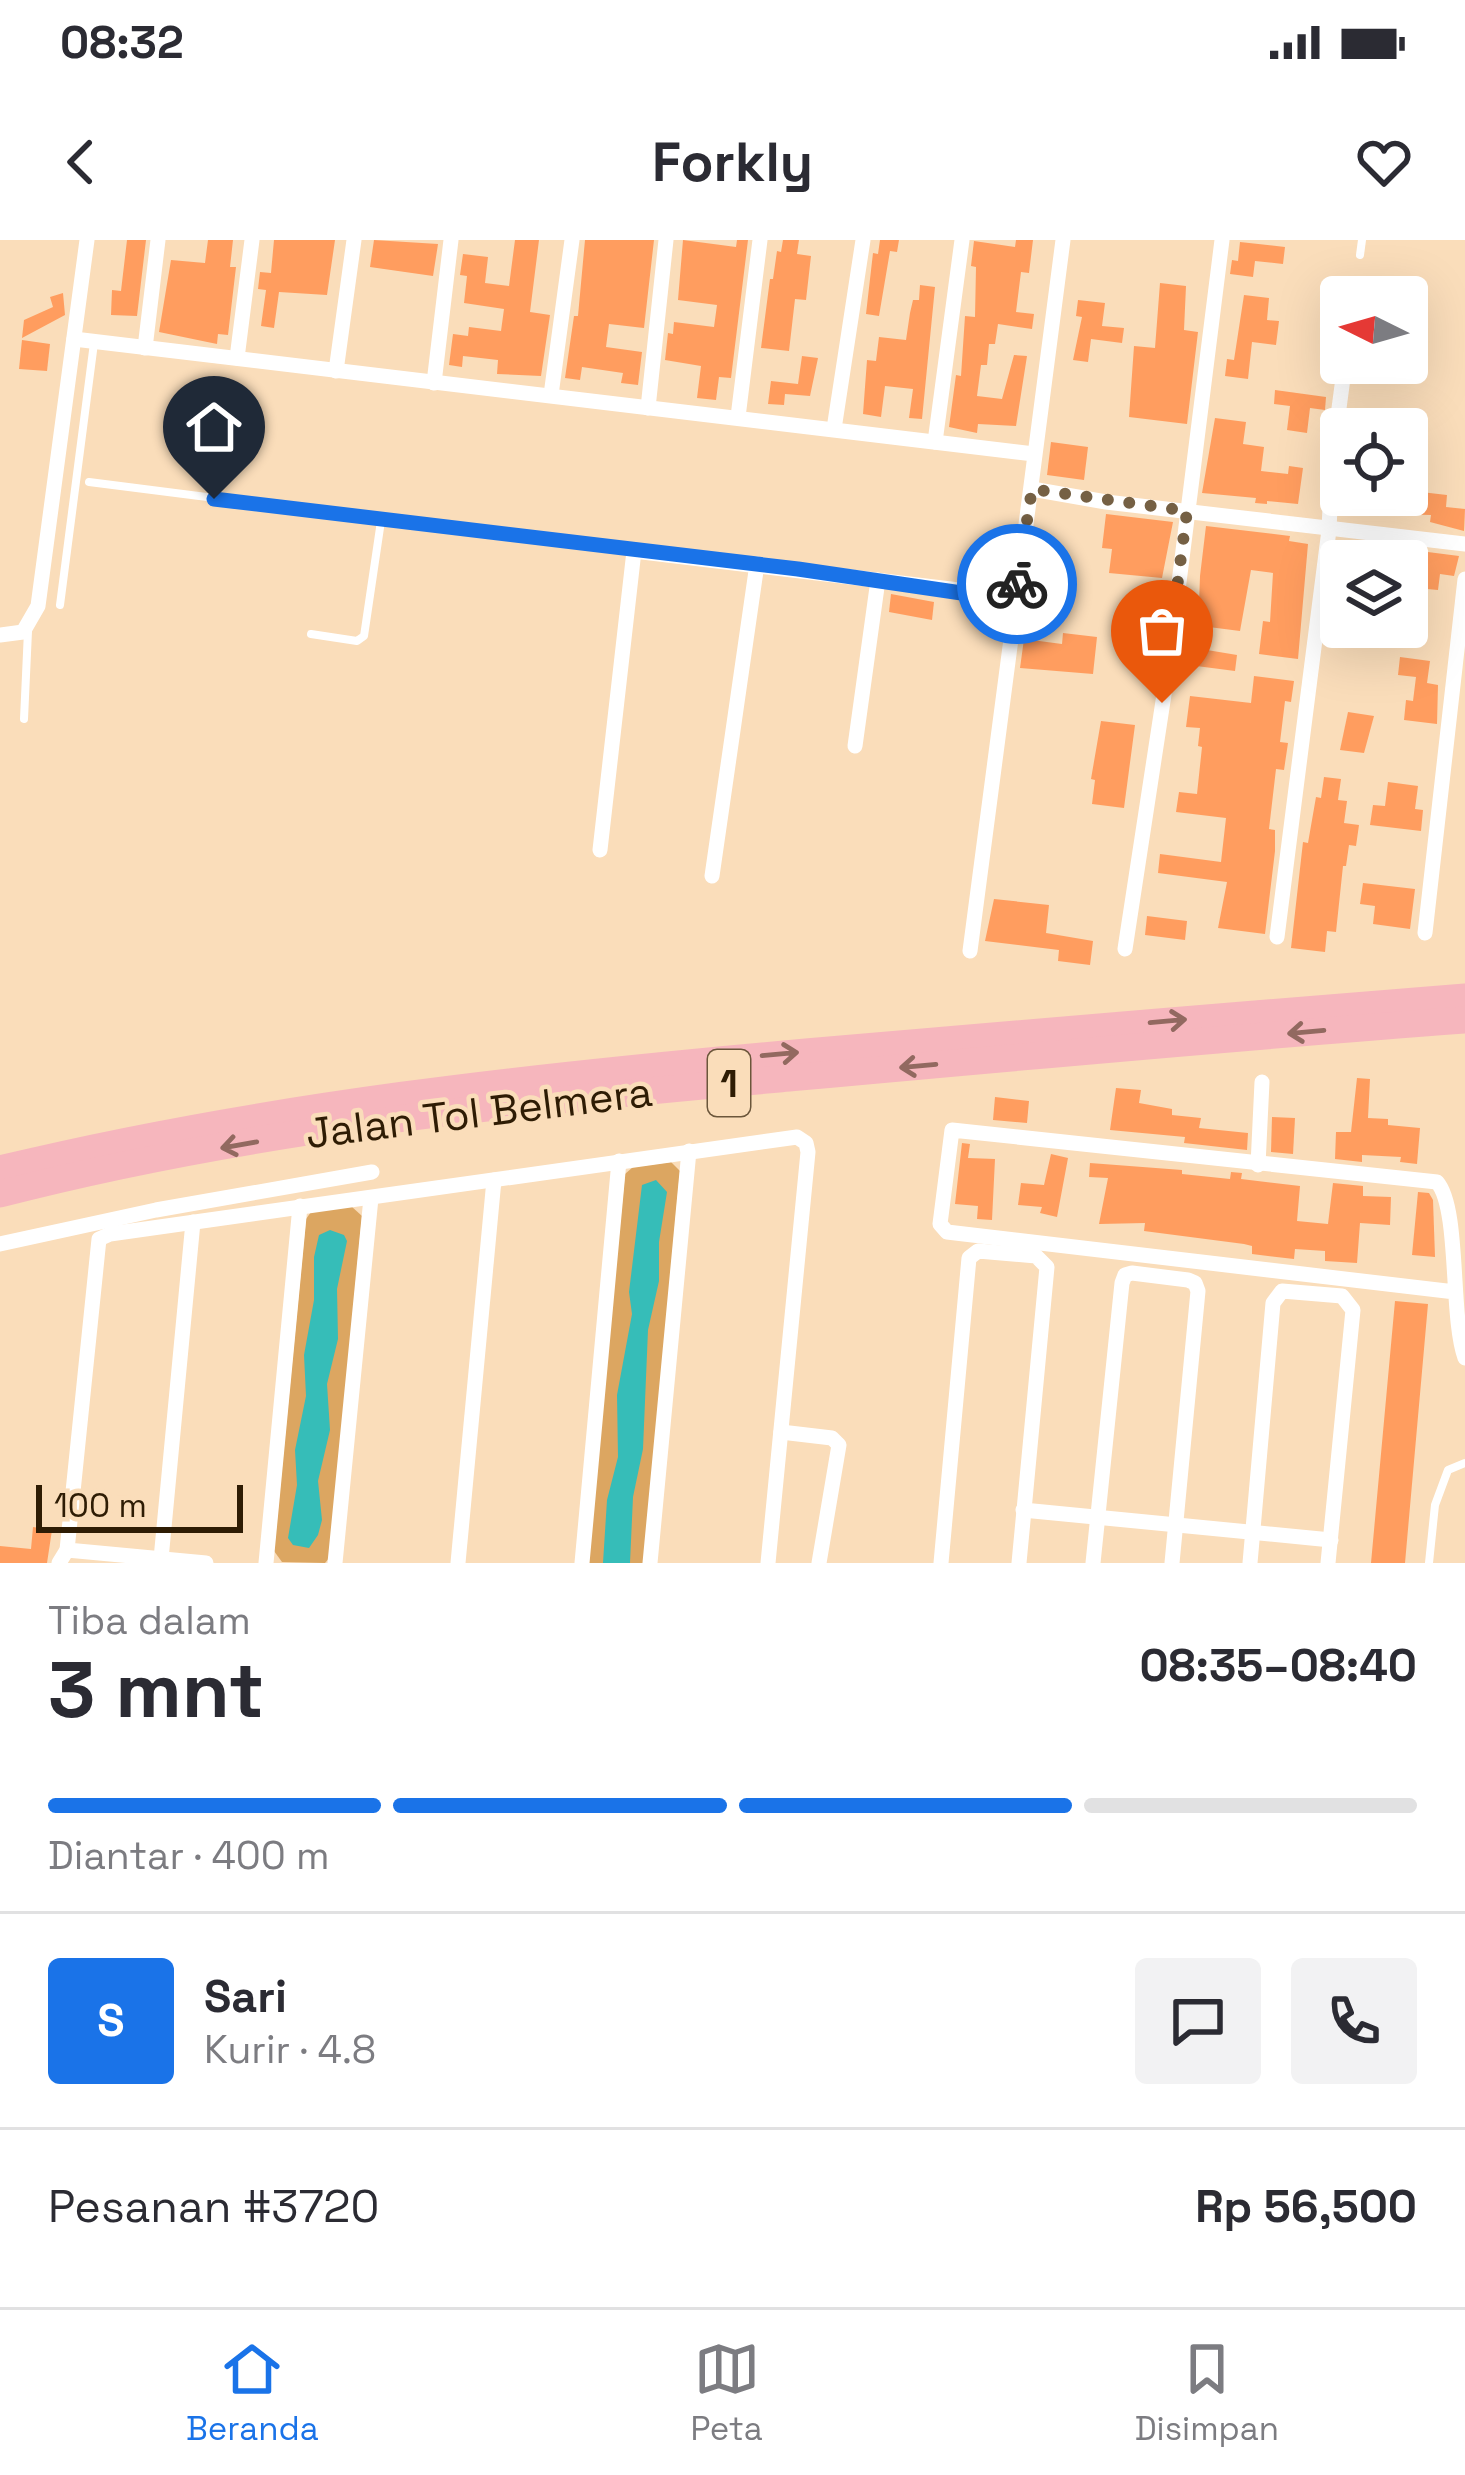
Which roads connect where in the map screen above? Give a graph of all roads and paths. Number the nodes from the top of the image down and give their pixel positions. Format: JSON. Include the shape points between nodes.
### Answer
{"nodes":[{"id":1,"x":87,"y":240,"type":"edge"},
{"id":2,"x":158,"y":240,"type":"edge"},
{"id":3,"x":252,"y":240,"type":"edge"},
{"id":4,"x":354,"y":240,"type":"edge"},
{"id":5,"x":451,"y":240,"type":"edge"},
{"id":6,"x":572,"y":240,"type":"edge"},
{"id":7,"x":666,"y":240,"type":"edge"},
{"id":8,"x":760,"y":240,"type":"edge"},
{"id":9,"x":863,"y":240,"type":"edge"},
{"id":10,"x":962,"y":240,"type":"edge"},
{"id":11,"x":1063,"y":240,"type":"edge"},
{"id":12,"x":1222,"y":240,"type":"edge"},
{"id":13,"x":1362,"y":240,"type":"edge"},
{"id":14,"x":1360,"y":255,"type":"dead end"},
{"id":15,"x":74,"y":339,"type":"junction"},
{"id":16,"x":94,"y":341,"type":"junction"},
{"id":17,"x":145,"y":347,"type":"junction"},
{"id":18,"x":237,"y":358,"type":"junction"},
{"id":19,"x":336,"y":371,"type":"junction"},
{"id":20,"x":434,"y":383,"type":"junction"},
{"id":21,"x":1342,"y":384,"type":"edge"},
{"id":22,"x":550,"y":394,"type":"junction"},
{"id":23,"x":648,"y":408,"type":"junction"},
{"id":24,"x":739,"y":417,"type":"junction"},
{"id":25,"x":834,"y":429,"type":"junction"},
{"id":26,"x":934,"y":442,"type":"junction"},
{"id":27,"x":1034,"y":454,"type":"junction"},
{"id":28,"x":89,"y":482,"type":"dead end"},
{"id":29,"x":1032,"y":489,"type":"junction"},
{"id":30,"x":1187,"y":511,"type":"junction"},
{"id":31,"x":381,"y":520,"type":"junction"},
{"id":32,"x":1329,"y":530,"type":"junction"},
{"id":33,"x":1465,"y":544,"type":"edge"},
{"id":34,"x":634,"y":551,"type":"junction"},
{"id":35,"x":758,"y":564,"type":"junction"},
{"id":36,"x":1465,"y":579,"type":"edge"},
{"id":37,"x":878,"y":580,"type":"junction"},
{"id":38,"x":1016,"y":601,"type":"junction"},
{"id":39,"x":60,"y":605,"type":"dead end"},
{"id":40,"x":28,"y":627,"type":"junction"},
{"id":41,"x":311,"y":634,"type":"dead end"},
{"id":42,"x":0,"y":635,"type":"edge"},
{"id":43,"x":24,"y":719,"type":"dead end"},
{"id":44,"x":855,"y":746,"type":"dead end"},
{"id":45,"x":600,"y":850,"type":"dead end"},
{"id":46,"x":712,"y":876,"type":"dead end"},
{"id":47,"x":1425,"y":933,"type":"dead end"},
{"id":48,"x":1277,"y":938,"type":"dead end"},
{"id":49,"x":1125,"y":949,"type":"dead end"},
{"id":50,"x":970,"y":951,"type":"dead end"},
{"id":51,"x":1465,"y":997,"type":"edge"},
{"id":52,"x":1465,"y":1020,"type":"edge"},
{"id":53,"x":1262,"y":1082,"type":"dead end"},
{"id":54,"x":688,"y":1151,"type":"junction"},
{"id":55,"x":620,"y":1161,"type":"junction"},
{"id":56,"x":1258,"y":1165,"type":"junction"},
{"id":57,"x":0,"y":1168,"type":"edge"},
{"id":58,"x":372,"y":1172,"type":"dead end"},
{"id":59,"x":494,"y":1180,"type":"junction"},
{"id":60,"x":0,"y":1194,"type":"edge"},
{"id":61,"x":371,"y":1198,"type":"junction"},
{"id":62,"x":301,"y":1206,"type":"junction"},
{"id":63,"x":193,"y":1222,"type":"junction"},
{"id":64,"x":0,"y":1244,"type":"edge"},
{"id":65,"x":1455,"y":1292,"type":"junction"},
{"id":66,"x":1465,"y":1358,"type":"edge"},
{"id":67,"x":781,"y":1432,"type":"junction"},
{"id":68,"x":1465,"y":1463,"type":"edge"},
{"id":69,"x":1023,"y":1510,"type":"junction"},
{"id":70,"x":1098,"y":1517,"type":"junction"},
{"id":71,"x":1176,"y":1524,"type":"junction"},
{"id":72,"x":1253,"y":1532,"type":"junction"},
{"id":73,"x":1331,"y":1540,"type":"junction"},
{"id":74,"x":63,"y":1557,"type":"edge"},
{"id":75,"x":161,"y":1559,"type":"junction"},
{"id":76,"x":206,"y":1563,"type":"edge"},
{"id":77,"x":266,"y":1563,"type":"edge"},
{"id":78,"x":335,"y":1563,"type":"edge"},
{"id":79,"x":458,"y":1563,"type":"edge"},
{"id":80,"x":582,"y":1563,"type":"edge"},
{"id":81,"x":650,"y":1563,"type":"edge"},
{"id":82,"x":768,"y":1563,"type":"edge"},
{"id":83,"x":819,"y":1563,"type":"edge"},
{"id":84,"x":940,"y":1563,"type":"edge"},
{"id":85,"x":1018,"y":1563,"type":"edge"},
{"id":86,"x":1093,"y":1563,"type":"edge"},
{"id":87,"x":1172,"y":1563,"type":"edge"},
{"id":88,"x":1250,"y":1563,"type":"edge"},
{"id":89,"x":1328,"y":1563,"type":"edge"},
{"id":90,"x":1429,"y":1563,"type":"edge"}],
"edges":[{"from":1,"to":15,"type":"street"},
{"from":2,"to":17,"type":"street"},
{"from":3,"to":18,"type":"street"},
{"from":4,"to":19,"type":"street"},
{"from":5,"to":20,"type":"street"},
{"from":6,"to":22,"type":"street"},
{"from":7,"to":23,"type":"street"},
{"from":8,"to":24,"type":"street"},
{"from":9,"to":25,"type":"street"},
{"from":10,"to":26,"type":"street"},
{"from":11,"to":27,"type":"street"},
{"from":12,"to":30,"type":"street"},
{"from":13,"to":14,"type":"lane"},
{"from":15,"to":16,"type":"street"},
{"from":15,"to":40,"type":"street","via":[[44,572]]},
{"from":16,"to":17,"type":"street"},
{"from":16,"to":39,"type":"lane"},
{"from":17,"to":18,"type":"street"},
{"from":18,"to":19,"type":"street"},
{"from":19,"to":20,"type":"street"},
{"from":20,"to":22,"type":"street"},
{"from":21,"to":32,"type":"street"},
{"from":22,"to":23,"type":"street"},
{"from":23,"to":24,"type":"street"},
{"from":24,"to":25,"type":"street"},
{"from":25,"to":26,"type":"street"},
{"from":26,"to":27,"type":"street"},
{"from":27,"to":29,"type":"street"},
{"from":28,"to":31,"type":"lane"},
{"from":29,"to":30,"type":"street"},
{"from":29,"to":38,"type":"street"},
{"from":30,"to":32,"type":"street"},
{"from":30,"to":49,"type":"street"},
{"from":31,"to":34,"type":"lane"},
{"from":31,"to":41,"type":"lane","via":[[364,635]]},
{"from":32,"to":33,"type":"street"},
{"from":32,"to":48,"type":"street"},
{"from":34,"to":35,"type":"street"},
{"from":34,"to":45,"type":"street"},
{"from":35,"to":37,"type":"street"},
{"from":35,"to":46,"type":"street"},
{"from":36,"to":47,"type":"street"},
{"from":37,"to":38,"type":"street"},
{"from":37,"to":44,"type":"street"},
{"from":38,"to":50,"type":"street"},
{"from":40,"to":42,"type":"street"},
{"from":40,"to":43,"type":"lane"},
{"from":57,"to":51,"type":"highway","name":"Jalan Tol Belmera","number":"1","one_way":true,"via":[[244,1118],[536,1078]]},
{"from":52,"to":60,"type":"highway","name":"Jalan Tol Belmera","number":"1","one_way":true,"via":[[518,1105],[289,1136]]},
{"from":53,"to":56,"type":"street"},
{"from":54,"to":55,"type":"street"},
{"from":54,"to":67,"type":"street","via":[[782,1137],[806,1143]]},
{"from":54,"to":81,"type":"street"},
{"from":55,"to":59,"type":"street"},
{"from":55,"to":80,"type":"street"},
{"from":56,"to":65,"type":"street","via":[[1437,1182]]},
{"from":56,"to":65,"type":"street","via":[[952,1130],[940,1226]]},
{"from":58,"to":64,"type":"street"},
{"from":59,"to":61,"type":"street"},
{"from":59,"to":79,"type":"street"},
{"from":61,"to":62,"type":"street"},
{"from":61,"to":78,"type":"street"},
{"from":62,"to":63,"type":"street"},
{"from":62,"to":77,"type":"street"},
{"from":63,"to":74,"type":"street","via":[[99,1239]]},
{"from":63,"to":75,"type":"street"},
{"from":65,"to":66,"type":"street"},
{"from":67,"to":82,"type":"street"},
{"from":67,"to":83,"type":"street","via":[[838,1445]]},
{"from":68,"to":90,"type":"lane","via":[[1448,1470],[1439,1486]]},
{"from":69,"to":70,"type":"street"},
{"from":69,"to":84,"type":"street","via":[[1047,1267],[1036,1256],[978,1251],[969,1258]]},
{"from":69,"to":85,"type":"street"},
{"from":70,"to":71,"type":"street"},
{"from":70,"to":71,"type":"street","via":[[1122,1283],[1132,1273],[1188,1280],[1198,1291]]},
{"from":70,"to":86,"type":"street"},
{"from":71,"to":72,"type":"street"},
{"from":71,"to":87,"type":"street"},
{"from":72,"to":73,"type":"street"},
{"from":72,"to":73,"type":"street","via":[[1273,1303],[1282,1291],[1342,1296],[1353,1310]]},
{"from":72,"to":88,"type":"street"},
{"from":73,"to":89,"type":"street"},
{"from":74,"to":75,"type":"street"},
{"from":75,"to":76,"type":"street"}]}
